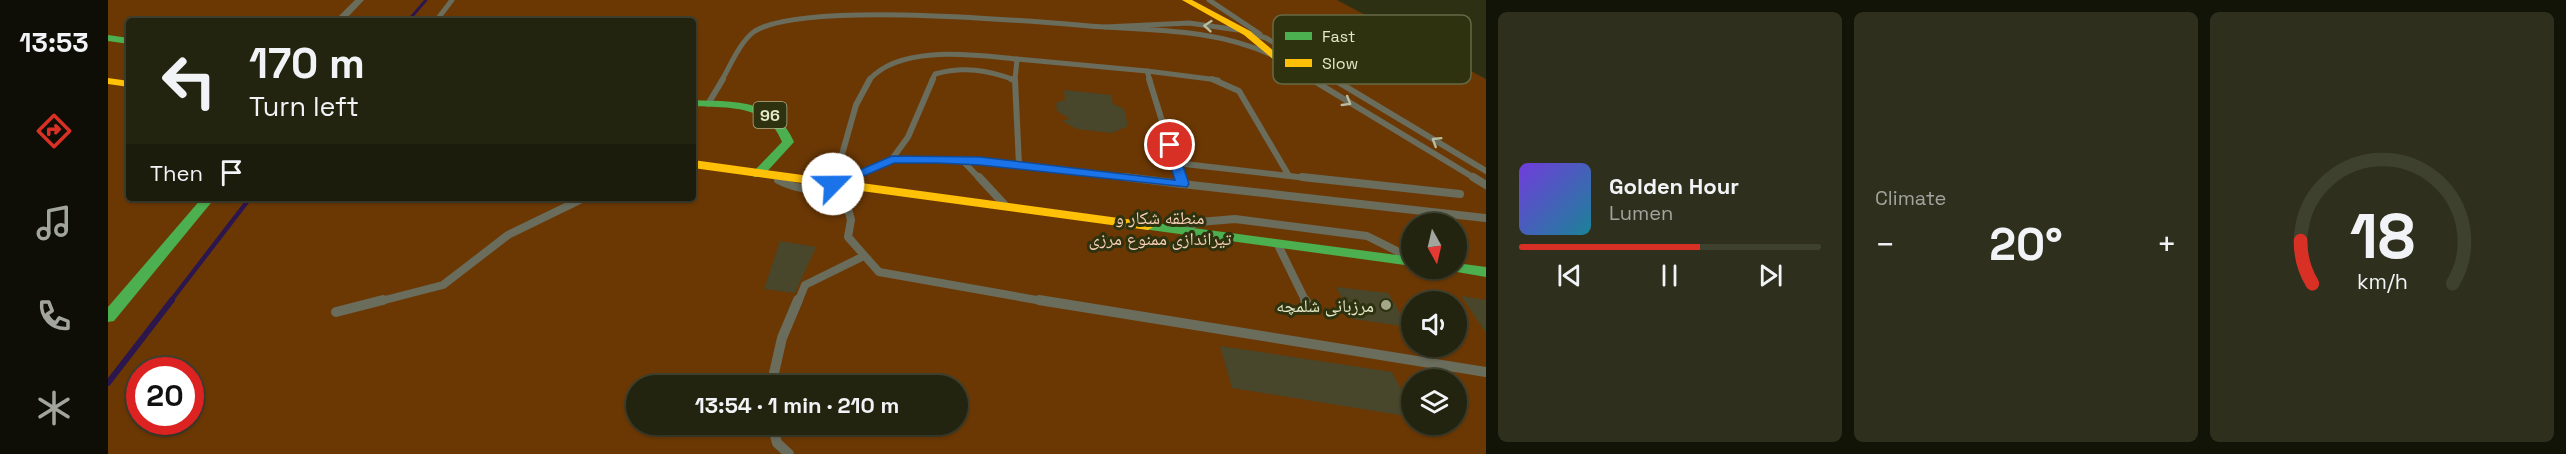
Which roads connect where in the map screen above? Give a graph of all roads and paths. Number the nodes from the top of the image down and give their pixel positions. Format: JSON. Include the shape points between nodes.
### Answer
{"nodes":[{"id":1,"x":360,"y":0,"type":"edge"},
{"id":2,"x":452,"y":0,"type":"edge"},
{"id":3,"x":1186,"y":0,"type":"edge"},
{"id":4,"x":1209,"y":0,"type":"edge"},
{"id":5,"x":342,"y":18,"type":"edge"},
{"id":6,"x":438,"y":18,"type":"edge"},
{"id":7,"x":1105,"y":27,"type":"junction"},
{"id":8,"x":1247,"y":33,"type":"junction"},
{"id":9,"x":108,"y":38,"type":"edge"},
{"id":10,"x":1266,"y":38,"type":"junction"},
{"id":11,"x":126,"y":41,"type":"edge"},
{"id":12,"x":1273,"y":42,"type":"edge"},
{"id":13,"x":1273,"y":55,"type":"edge"},
{"id":14,"x":1273,"y":56,"type":"edge"},
{"id":15,"x":1017,"y":59,"type":"junction"},
{"id":16,"x":1147,"y":70,"type":"junction"},
{"id":17,"x":1016,"y":80,"type":"junction"},
{"id":18,"x":108,"y":81,"type":"edge"},
{"id":19,"x":126,"y":84,"type":"edge"},
{"id":20,"x":1320,"y":84,"type":"edge"},
{"id":21,"x":1342,"y":84,"type":"edge"},
{"id":22,"x":696,"y":103,"type":"edge"},
{"id":23,"x":708,"y":104,"type":"junction"},
{"id":24,"x":892,"y":159,"type":"junction"},
{"id":25,"x":961,"y":159,"type":"junction"},
{"id":26,"x":1176,"y":163,"type":"junction"},
{"id":27,"x":696,"y":164,"type":"edge"},
{"id":28,"x":1019,"y":165,"type":"junction"},
{"id":29,"x":1486,"y":171,"type":"edge"},
{"id":30,"x":763,"y":175,"type":"junction"},
{"id":31,"x":1289,"y":176,"type":"junction"},
{"id":32,"x":833,"y":184,"type":"junction"},
{"id":33,"x":1182,"y":184,"type":"junction"},
{"id":34,"x":1486,"y":185,"type":"edge"},
{"id":35,"x":1460,"y":194,"type":"dead end"},
{"id":36,"x":206,"y":201,"type":"edge"},
{"id":37,"x":578,"y":201,"type":"edge"},
{"id":38,"x":1007,"y":207,"type":"junction"},
{"id":39,"x":1485,"y":218,"type":"edge"},
{"id":40,"x":1177,"y":230,"type":"junction"},
{"id":41,"x":1277,"y":244,"type":"junction"},
{"id":42,"x":1401,"y":254,"type":"edge"},
{"id":43,"x":864,"y":256,"type":"junction"},
{"id":44,"x":1401,"y":259,"type":"edge"},
{"id":45,"x":1467,"y":269,"type":"edge"},
{"id":46,"x":1486,"y":272,"type":"edge"},
{"id":47,"x":1306,"y":304,"type":"dead end"},
{"id":48,"x":336,"y":312,"type":"dead end"},
{"id":49,"x":108,"y":317,"type":"edge"},
{"id":50,"x":1486,"y":372,"type":"edge"},
{"id":51,"x":774,"y":375,"type":"edge"},
{"id":52,"x":775,"y":435,"type":"edge"},
{"id":53,"x":789,"y":454,"type":"edge"}],
"edges":[{"from":1,"to":5,"type":"street"},
{"from":2,"to":6,"type":"lane"},
{"from":3,"to":8,"type":"main road"},
{"from":4,"to":10,"type":"lane"},
{"from":8,"to":7,"type":"lane","one_way":true,"via":[[1196,25]]},
{"from":7,"to":14,"type":"lane","via":[[1216,36],[1245,43]]},
{"from":7,"to":23,"type":"lane","via":[[877,12],[816,14],[773,21],[754,32]]},
{"from":8,"to":10,"type":"lane"},
{"from":8,"to":13,"type":"main road"},
{"from":9,"to":11,"type":"main road"},
{"from":12,"to":10,"type":"lane","one_way":true},
{"from":15,"to":16,"type":"lane"},
{"from":15,"to":17,"type":"lane"},
{"from":15,"to":32,"type":"lane","via":[[924,56],[891,64],[871,78],[860,93]]},
{"from":16,"to":26,"type":"lane"},
{"from":16,"to":31,"type":"lane","via":[[1202,76],[1239,91]]},
{"from":17,"to":24,"type":"lane","via":[[986,69],[958,67],[935,74],[908,137]]},
{"from":17,"to":28,"type":"lane"},
{"from":18,"to":19,"type":"main road"},
{"from":20,"to":34,"type":"lane","one_way":true},
{"from":29,"to":21,"type":"lane","one_way":true},
{"from":22,"to":23,"type":"main road","number":"96"},
{"from":23,"to":30,"type":"main road","number":"96","via":[[747,108],[774,116],[785,128],[788,142]]},
{"from":24,"to":25,"type":"lane"},
{"from":24,"to":32,"type":"lane"},
{"from":25,"to":28,"type":"lane"},
{"from":25,"to":38,"type":"lane"},
{"from":26,"to":31,"type":"lane"},
{"from":26,"to":33,"type":"lane"},
{"from":27,"to":30,"type":"main road"},
{"from":28,"to":33,"type":"lane"},
{"from":30,"to":32,"type":"main road"},
{"from":30,"to":43,"type":"lane","via":[[796,189],[837,194],[849,202],[853,216],[848,237]]},
{"from":31,"to":35,"type":"lane"},
{"from":32,"to":38,"type":"main road"},
{"from":33,"to":39,"type":"lane"},
{"from":36,"to":49,"type":"main road"},
{"from":37,"to":48,"type":"lane","via":[[508,235],[443,285]]},
{"from":38,"to":40,"type":"main road"},
{"from":40,"to":41,"type":"main road"},
{"from":40,"to":42,"type":"lane","via":[[1199,222],[1235,219],[1367,236]]},
{"from":41,"to":44,"type":"main road"},
{"from":41,"to":47,"type":"lane"},
{"from":43,"to":50,"type":"lane","via":[[879,272],[950,286]]},
{"from":43,"to":51,"type":"lane","via":[[805,285],[783,338]]},
{"from":45,"to":46,"type":"main road"},
{"from":52,"to":53,"type":"lane","via":[[777,443]]}]}
